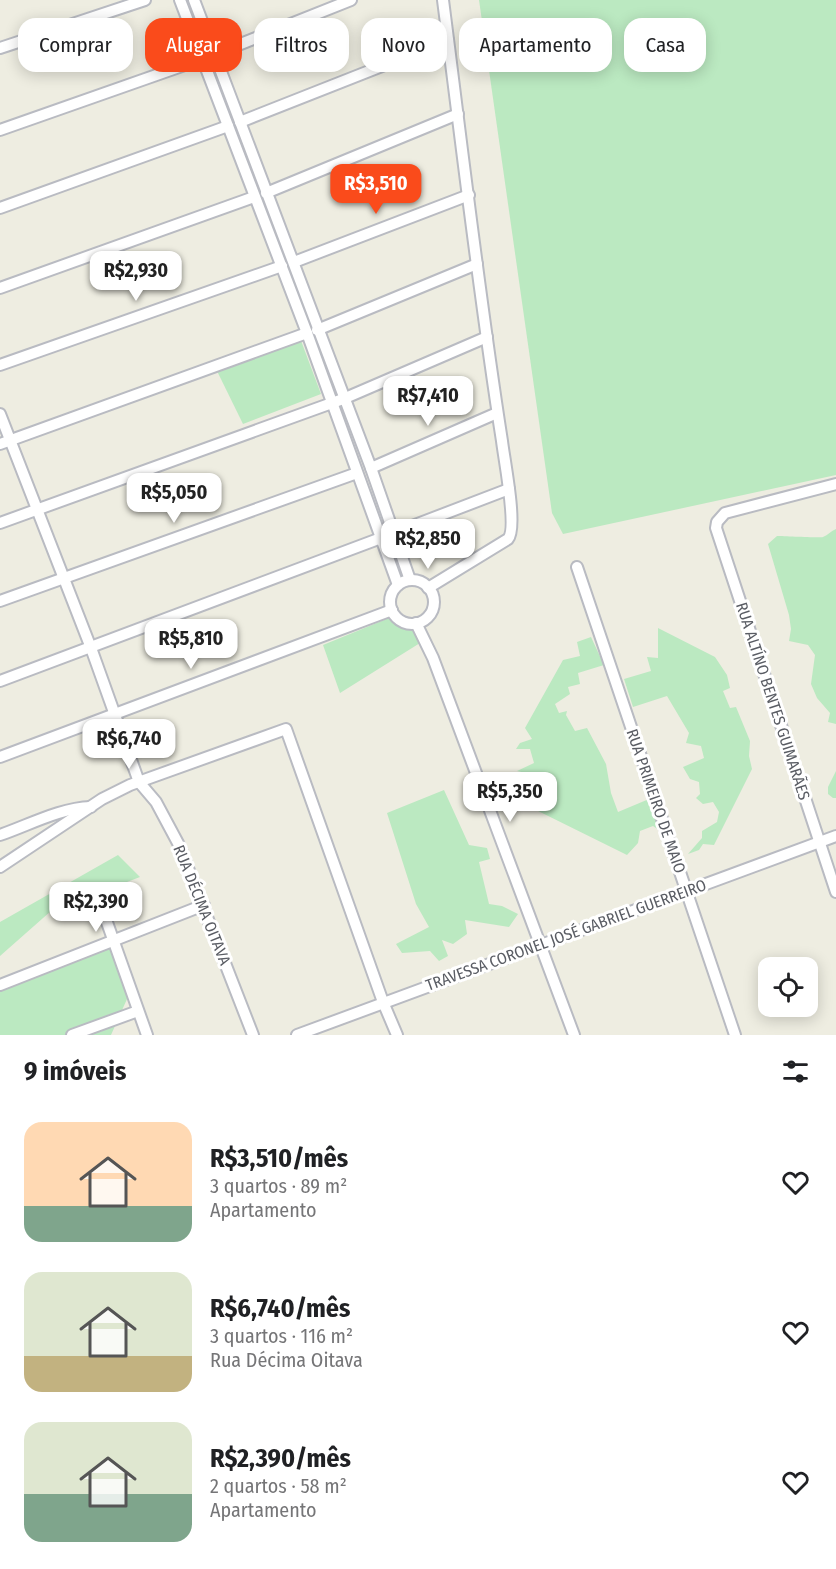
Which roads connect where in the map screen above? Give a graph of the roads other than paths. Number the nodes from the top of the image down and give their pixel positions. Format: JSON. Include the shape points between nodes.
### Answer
{"nodes":[{"id":1,"x":145,"y":0,"type":"edge"},
{"id":2,"x":180,"y":0,"type":"edge"},
{"id":3,"x":194,"y":0,"type":"edge"},
{"id":4,"x":351,"y":0,"type":"edge"},
{"id":5,"x":443,"y":0,"type":"edge"},
{"id":6,"x":187,"y":18,"type":"edge"},
{"id":7,"x":200,"y":18,"type":"edge"},
{"id":8,"x":448,"y":40,"type":"junction"},
{"id":9,"x":242,"y":43,"type":"edge"},
{"id":10,"x":0,"y":48,"type":"edge"},
{"id":11,"x":165,"y":72,"type":"edge"},
{"id":12,"x":207,"y":72,"type":"edge"},
{"id":13,"x":220,"y":72,"type":"edge"},
{"id":14,"x":458,"y":114,"type":"junction"},
{"id":15,"x":240,"y":122,"type":"junction"},
{"id":16,"x":228,"y":126,"type":"junction"},
{"id":17,"x":0,"y":130,"type":"edge"},
{"id":18,"x":266,"y":193,"type":"junction"},
{"id":19,"x":469,"y":195,"type":"junction"},
{"id":20,"x":255,"y":197,"type":"junction"},
{"id":21,"x":0,"y":207,"type":"edge"},
{"id":22,"x":294,"y":262,"type":"junction"},
{"id":23,"x":477,"y":264,"type":"junction"},
{"id":24,"x":282,"y":266,"type":"junction"},
{"id":25,"x":0,"y":288,"type":"edge"},
{"id":26,"x":312,"y":331,"type":"junction"},
{"id":27,"x":487,"y":337,"type":"junction"},
{"id":28,"x":0,"y":365,"type":"edge"},
{"id":29,"x":338,"y":401,"type":"junction"},
{"id":30,"x":497,"y":413,"type":"junction"},
{"id":31,"x":0,"y":414,"type":"edge"},
{"id":32,"x":5,"y":442,"type":"edge"},
{"id":33,"x":371,"y":468,"type":"junction"},
{"id":34,"x":357,"y":473,"type":"junction"},
{"id":35,"x":836,"y":484,"type":"edge"},
{"id":36,"x":509,"y":489,"type":"junction"},
{"id":37,"x":37,"y":510,"type":"junction"},
{"id":38,"x":0,"y":523,"type":"edge"},
{"id":39,"x":394,"y":533,"type":"junction"},
{"id":40,"x":381,"y":538,"type":"junction"},
{"id":41,"x":577,"y":567,"type":"dead end"},
{"id":42,"x":64,"y":580,"type":"junction"},
{"id":43,"x":410,"y":580,"type":"junction"},
{"id":44,"x":398,"y":585,"type":"junction"},
{"id":45,"x":428,"y":588,"type":"junction"},
{"id":46,"x":0,"y":601,"type":"edge"},
{"id":47,"x":392,"y":610,"type":"junction"},
{"id":48,"x":416,"y":623,"type":"junction"},
{"id":49,"x":91,"y":648,"type":"junction"},
{"id":50,"x":0,"y":681,"type":"edge"},
{"id":51,"x":115,"y":714,"type":"junction"},
{"id":52,"x":0,"y":757,"type":"edge"},
{"id":53,"x":139,"y":782,"type":"junction"},
{"id":54,"x":92,"y":807,"type":"junction"},
{"id":55,"x":0,"y":836,"type":"edge"},
{"id":56,"x":836,"y":836,"type":"edge"},
{"id":57,"x":819,"y":843,"type":"junction"},
{"id":58,"x":0,"y":867,"type":"edge"},
{"id":59,"x":686,"y":891,"type":"junction"},
{"id":60,"x":836,"y":892,"type":"edge"},
{"id":61,"x":98,"y":897,"type":"dead end"},
{"id":62,"x":204,"y":905,"type":"junction"},
{"id":63,"x":112,"y":942,"type":"junction"},
{"id":64,"x":540,"y":945,"type":"junction"},
{"id":65,"x":0,"y":985,"type":"edge"},
{"id":66,"x":383,"y":1002,"type":"junction"},
{"id":67,"x":138,"y":1011,"type":"junction"},
{"id":68,"x":72,"y":1035,"type":"edge"},
{"id":69,"x":147,"y":1035,"type":"edge"},
{"id":70,"x":252,"y":1035,"type":"edge"},
{"id":71,"x":297,"y":1035,"type":"edge"},
{"id":72,"x":397,"y":1035,"type":"edge"},
{"id":73,"x":574,"y":1035,"type":"edge"},
{"id":74,"x":735,"y":1035,"type":"edge"}],
"edges":[{"from":1,"to":10,"type":"street"},
{"from":2,"to":6,"type":"street"},
{"from":3,"to":7,"type":"street"},
{"from":4,"to":9,"type":"street"},
{"from":5,"to":8,"type":"street"},
{"from":8,"to":14,"type":"street"},
{"from":8,"to":15,"type":"street"},
{"from":11,"to":17,"type":"street"},
{"from":12,"to":16,"type":"street"},
{"from":13,"to":15,"type":"street"},
{"from":14,"to":18,"type":"street"},
{"from":14,"to":19,"type":"street"},
{"from":15,"to":18,"type":"street"},
{"from":16,"to":20,"type":"street"},
{"from":16,"to":21,"type":"street"},
{"from":18,"to":22,"type":"street"},
{"from":19,"to":22,"type":"street"},
{"from":19,"to":23,"type":"street"},
{"from":20,"to":24,"type":"street"},
{"from":20,"to":25,"type":"street"},
{"from":22,"to":26,"type":"street"},
{"from":23,"to":26,"type":"street"},
{"from":23,"to":27,"type":"street"},
{"from":24,"to":26,"type":"street"},
{"from":24,"to":28,"type":"street"},
{"from":26,"to":29,"type":"street"},
{"from":26,"to":32,"type":"street"},
{"from":27,"to":29,"type":"street"},
{"from":27,"to":30,"type":"street"},
{"from":29,"to":33,"type":"street"},
{"from":29,"to":34,"type":"street"},
{"from":29,"to":37,"type":"street"},
{"from":30,"to":33,"type":"street"},
{"from":30,"to":36,"type":"street"},
{"from":31,"to":32,"type":"street","name":"RUA DÉCIMA OITAVA"},
{"from":32,"to":37,"type":"street","name":"RUA DÉCIMA OITAVA"},
{"from":33,"to":39,"type":"street"},
{"from":34,"to":40,"type":"street"},
{"from":34,"to":42,"type":"street"},
{"from":35,"to":57,"type":"street","name":"RUA ALTÍNO BENTES GUIMARÃES","via":[[725,513],[716,528]]},
{"from":36,"to":39,"type":"street"},
{"from":36,"to":45,"type":"street","via":[[511,536]]},
{"from":37,"to":38,"type":"street"},
{"from":37,"to":42,"type":"street","name":"RUA DÉCIMA OITAVA"},
{"from":39,"to":43,"type":"street"},
{"from":40,"to":44,"type":"street"},
{"from":40,"to":49,"type":"street"},
{"from":41,"to":59,"type":"street","name":"RUA PRIMEIRO DE MAIO"},
{"from":42,"to":46,"type":"street"},
{"from":42,"to":49,"type":"street","name":"RUA DÉCIMA OITAVA"},
{"from":43,"to":44,"type":"street"},
{"from":43,"to":45,"type":"street"},
{"from":44,"to":47,"type":"street","via":[[390,597]]},
{"from":45,"to":48,"type":"street","via":[[434,601],[432,609]]},
{"from":47,"to":48,"type":"street","via":[[402,621]]},
{"from":47,"to":51,"type":"street"},
{"from":48,"to":64,"type":"street","via":[[433,658]]},
{"from":49,"to":50,"type":"street"},
{"from":49,"to":51,"type":"street","name":"RUA DÉCIMA OITAVA"},
{"from":51,"to":52,"type":"street"},
{"from":51,"to":53,"type":"street","name":"RUA DÉCIMA OITAVA"},
{"from":53,"to":54,"type":"street"},
{"from":53,"to":62,"type":"street","name":"RUA DÉCIMA OITAVA","via":[[156,802],[179,845]]},
{"from":53,"to":66,"type":"street","via":[[286,729]]},
{"from":54,"to":55,"type":"street","via":[[65,811]]},
{"from":54,"to":58,"type":"street"},
{"from":56,"to":57,"type":"street","name":"TRAVESSA CORONEL JOSÉ GABRIEL GUERREIRO"},
{"from":57,"to":59,"type":"street","name":"TRAVESSA CORONEL JOSÉ GABRIEL GUERREIRO"},
{"from":57,"to":60,"type":"street","name":"RUA ALTÍNO BENTES GUIMARÃES"},
{"from":59,"to":64,"type":"street","name":"TRAVESSA CORONEL JOSÉ GABRIEL GUERREIRO"},
{"from":59,"to":74,"type":"street","name":"RUA PRIMEIRO DE MAIO"},
{"from":61,"to":63,"type":"street"},
{"from":62,"to":63,"type":"street"},
{"from":62,"to":70,"type":"street","name":"RUA DÉCIMA OITAVA"},
{"from":63,"to":65,"type":"street"},
{"from":63,"to":67,"type":"street"},
{"from":64,"to":66,"type":"street","name":"TRAVESSA CORONEL JOSÉ GABRIEL GUERREIRO"},
{"from":64,"to":73,"type":"street"},
{"from":66,"to":71,"type":"street","name":"TRAVESSA CORONEL JOSÉ GABRIEL GUERREIRO"},
{"from":66,"to":72,"type":"street"},
{"from":67,"to":68,"type":"street"},
{"from":67,"to":69,"type":"street"}]}
